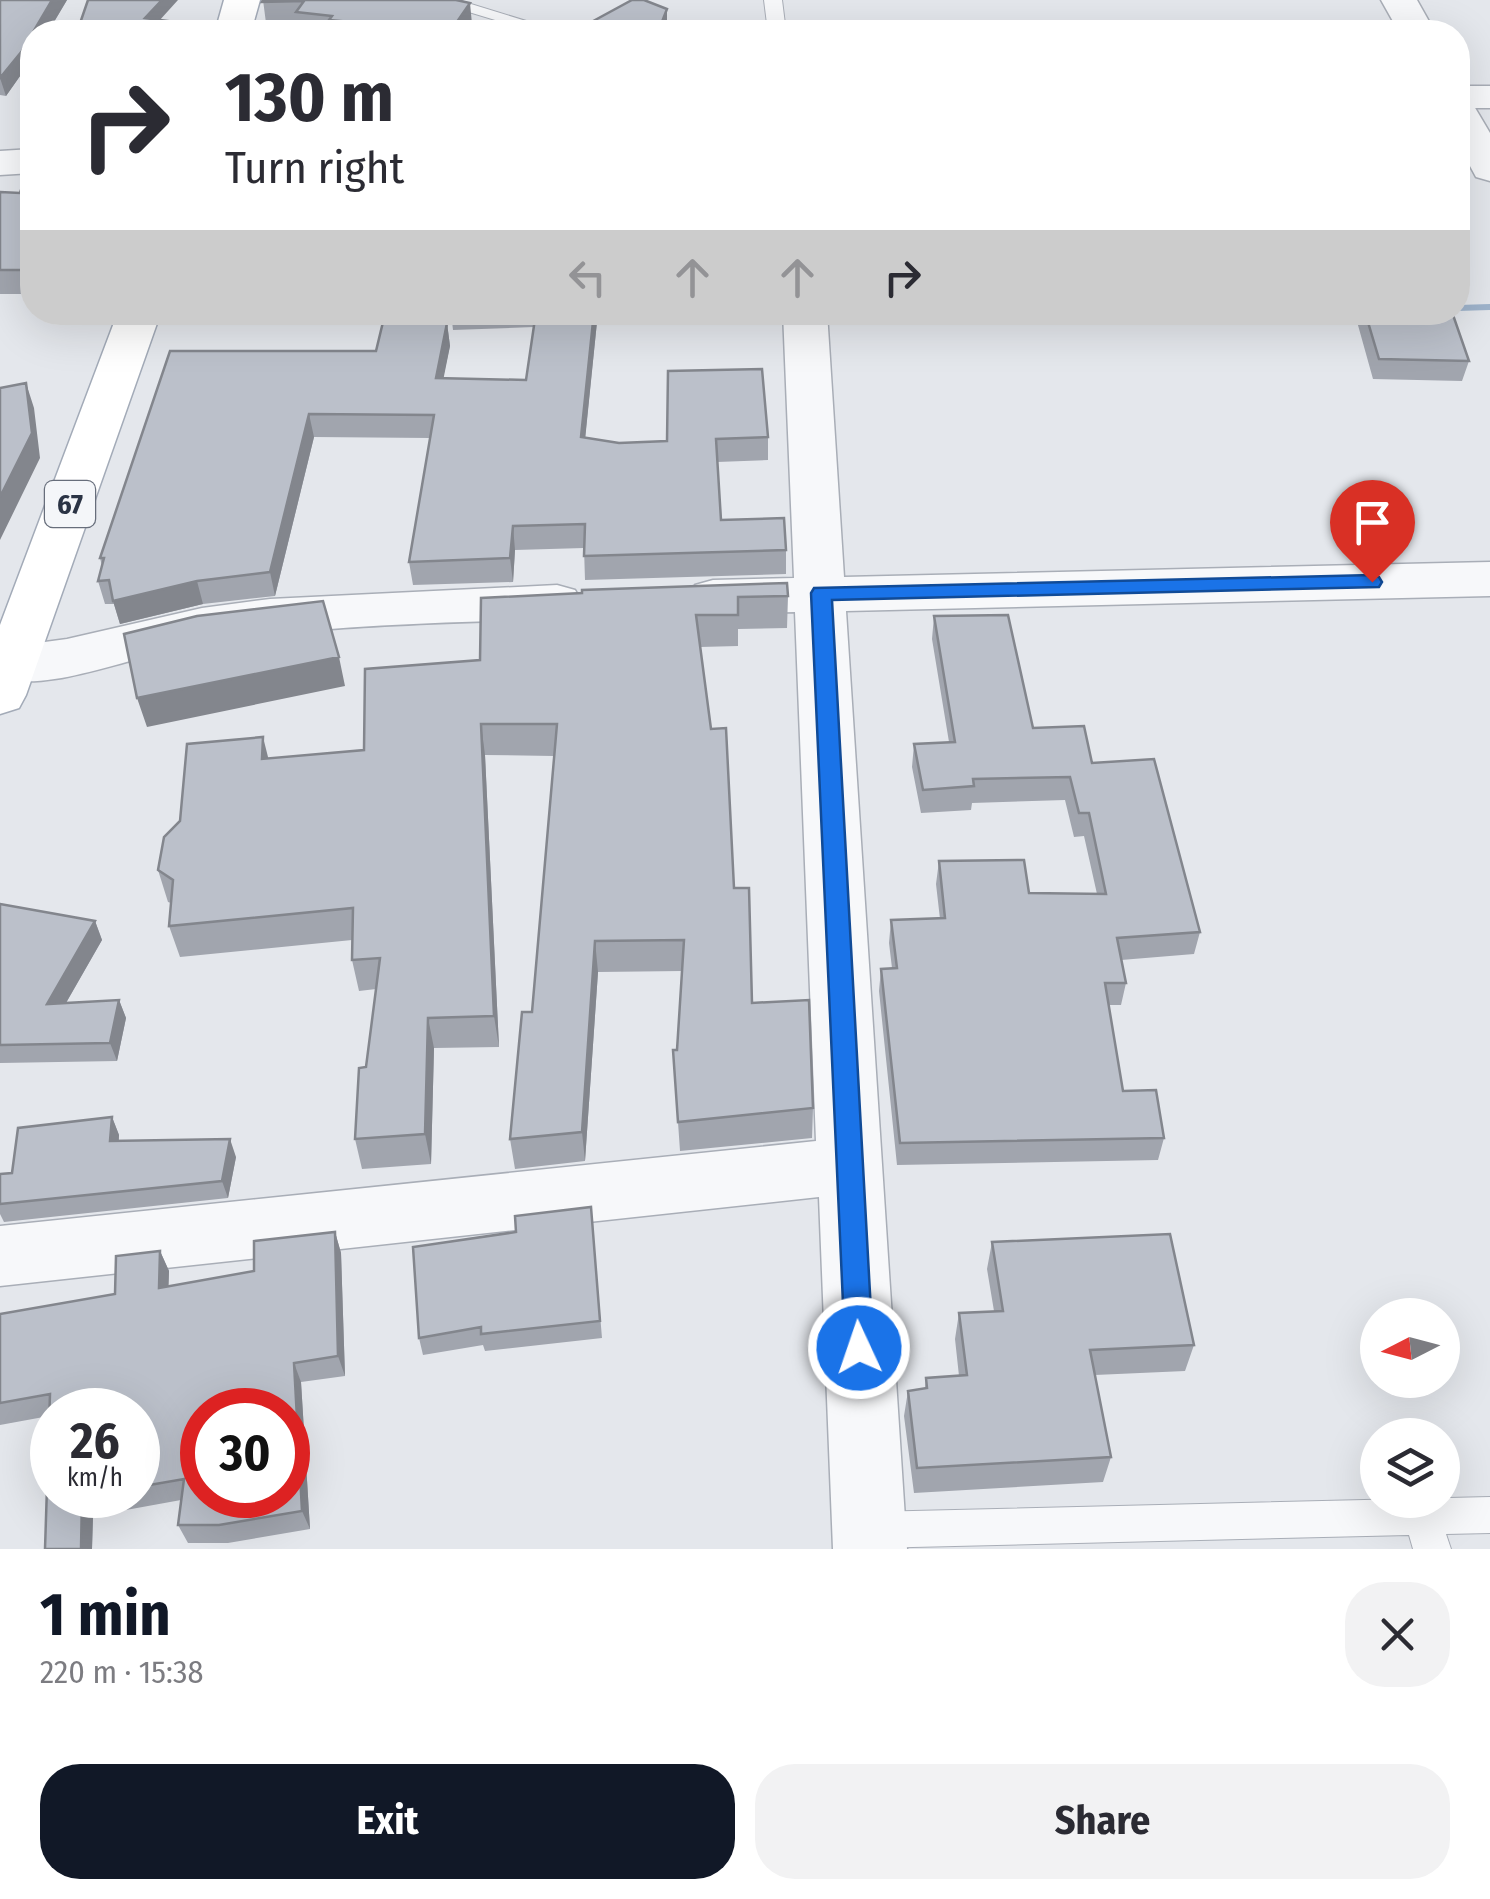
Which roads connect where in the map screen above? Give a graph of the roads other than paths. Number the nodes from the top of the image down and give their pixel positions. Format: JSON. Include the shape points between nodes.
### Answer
{"nodes":[{"id":1,"x":438,"y":0,"type":"edge"},
{"id":2,"x":510,"y":20,"type":"edge"},
{"id":3,"x":1470,"y":132,"type":"edge"},
{"id":4,"x":1490,"y":169,"type":"edge"},
{"id":5,"x":135,"y":325,"type":"edge"},
{"id":6,"x":806,"y":325,"type":"edge"},
{"id":7,"x":1490,"y":580,"type":"edge"},
{"id":8,"x":821,"y":593,"type":"junction"},
{"id":9,"x":662,"y":598,"type":"edge"},
{"id":10,"x":602,"y":600,"type":"edge"},
{"id":11,"x":6,"y":679,"type":"edge"},
{"id":12,"x":848,"y":1166,"type":"junction"},
{"id":13,"x":0,"y":1256,"type":"edge"},
{"id":14,"x":1490,"y":1515,"type":"edge"},
{"id":15,"x":1427,"y":1534,"type":"edge"},
{"id":16,"x":870,"y":1539,"type":"edge"}],
"edges":[{"from":1,"to":2,"type":"lane"},
{"from":3,"to":4,"type":"street"},
{"from":5,"to":11,"type":"main road","number":"67"},
{"from":6,"to":8,"type":"street"},
{"from":7,"to":8,"type":"street"},
{"from":8,"to":9,"type":"street"},
{"from":8,"to":12,"type":"street"},
{"from":10,"to":11,"type":"street","via":[[266,616],[204,625]]},
{"from":12,"to":13,"type":"street"},
{"from":12,"to":16,"type":"street"},
{"from":14,"to":15,"type":"lane"},
{"from":15,"to":16,"type":"lane"}]}
